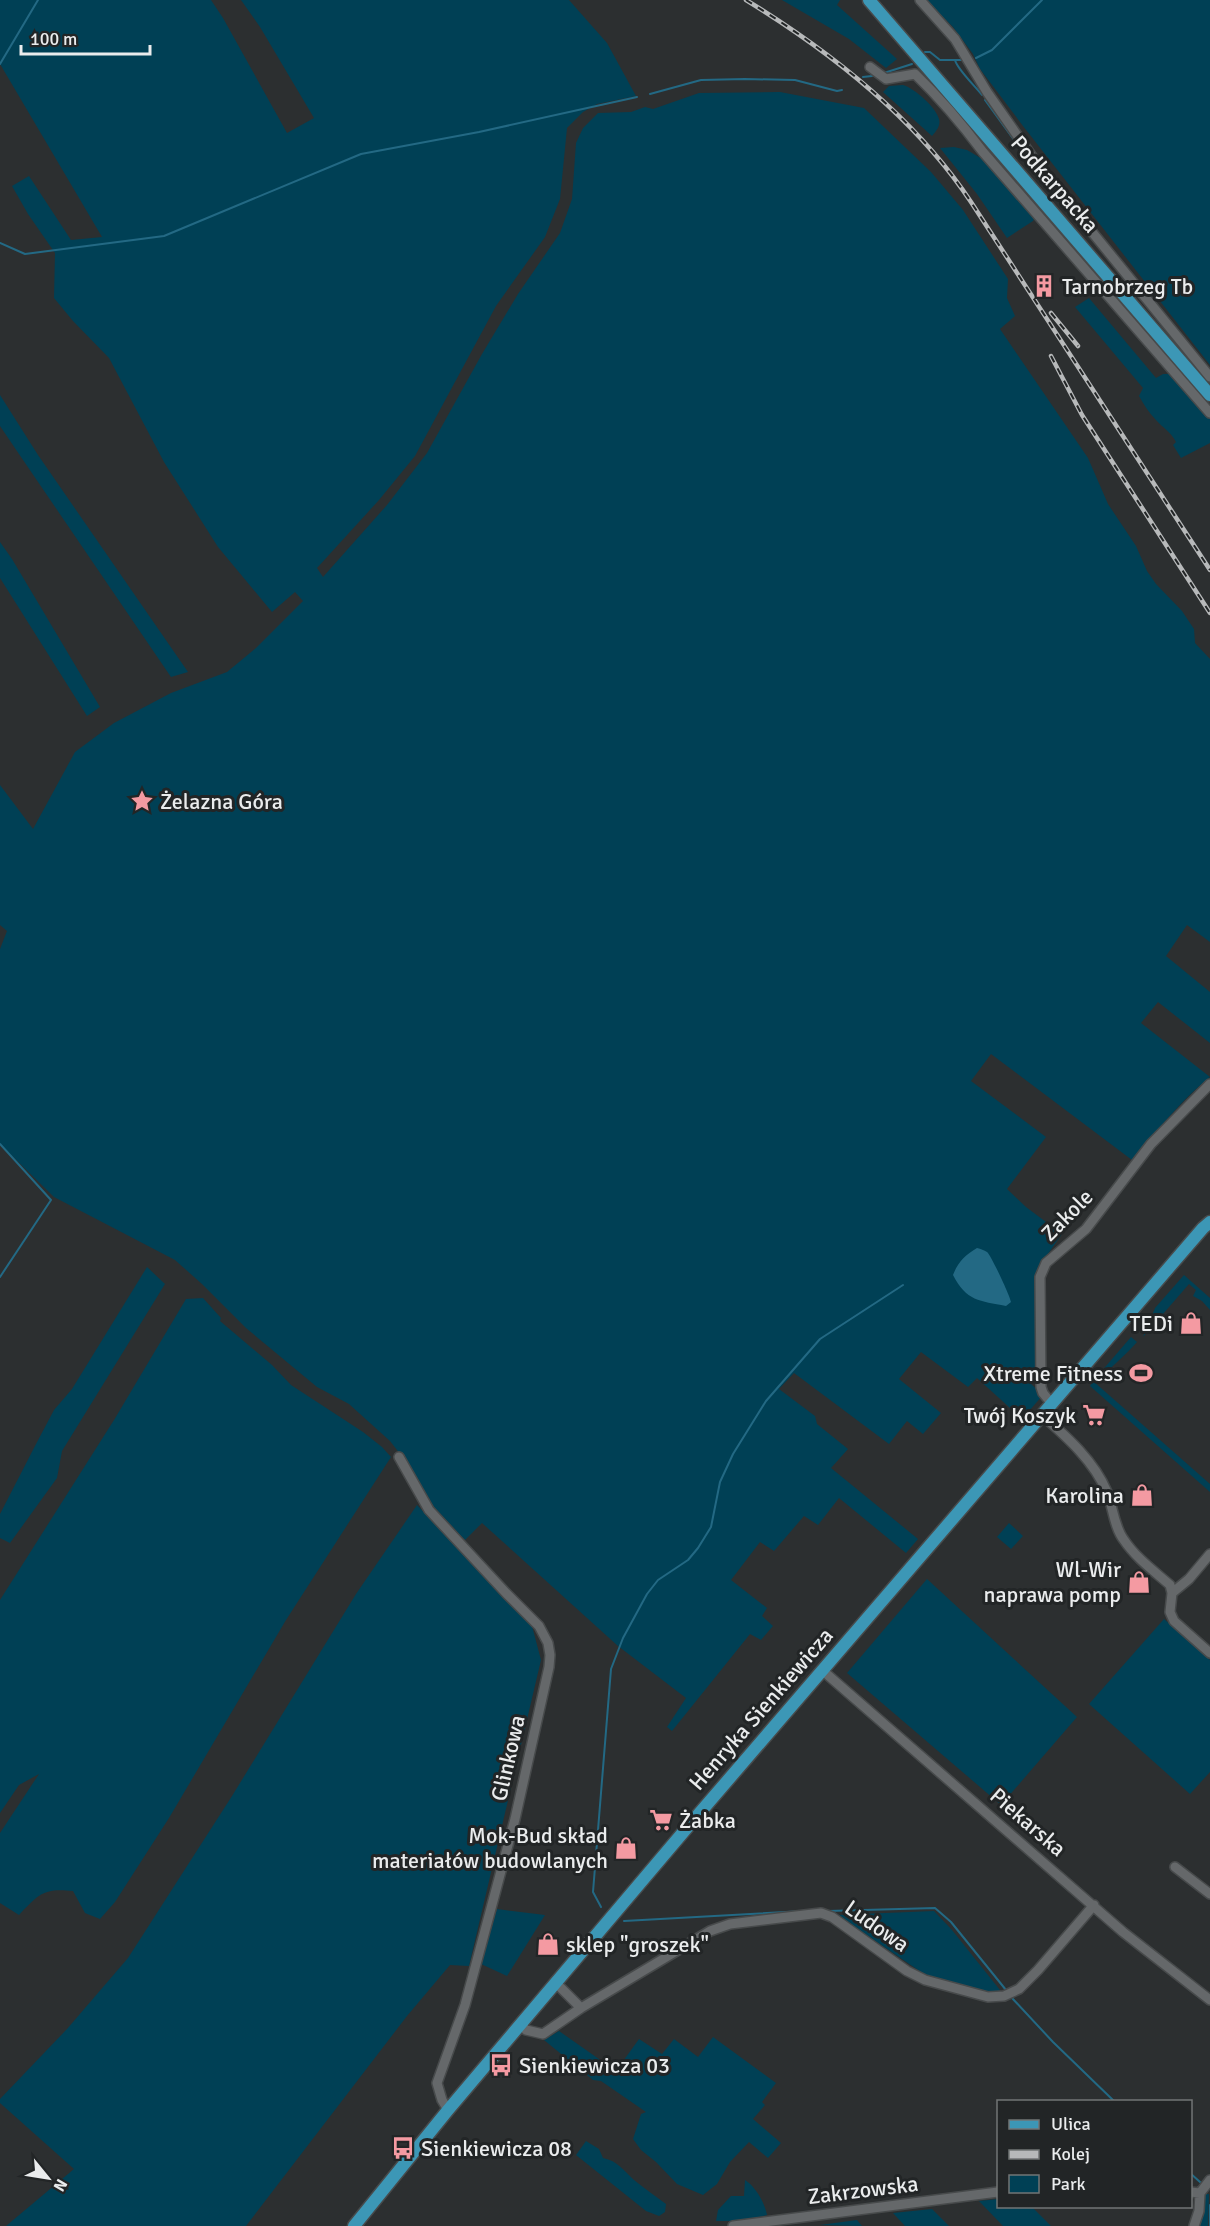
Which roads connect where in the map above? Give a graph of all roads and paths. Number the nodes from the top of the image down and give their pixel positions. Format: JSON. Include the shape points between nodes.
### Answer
{"nodes":[{"id":1,"x":920,"y":0,"type":"edge"},
{"id":2,"x":871,"y":1,"type":"edge"},
{"id":3,"x":870,"y":67,"type":"dead end"},
{"id":4,"x":1210,"y":377,"type":"edge"},
{"id":5,"x":1210,"y":395,"type":"edge"},
{"id":6,"x":1210,"y":413,"type":"edge"},
{"id":7,"x":1210,"y":1084,"type":"edge"},
{"id":8,"x":1210,"y":1222,"type":"edge"},
{"id":9,"x":1210,"y":1232,"type":"edge"},
{"id":10,"x":1193,"y":1240,"type":"junction"},
{"id":11,"x":1052,"y":1404,"type":"junction"},
{"id":12,"x":1042,"y":1415,"type":"junction"},
{"id":13,"x":399,"y":1457,"type":"dead end"},
{"id":14,"x":1210,"y":1554,"type":"edge"},
{"id":15,"x":1172,"y":1593,"type":"junction"},
{"id":16,"x":1210,"y":1653,"type":"edge"},
{"id":17,"x":822,"y":1671,"type":"junction"},
{"id":18,"x":1175,"y":1867,"type":"dead end"},
{"id":19,"x":1210,"y":1894,"type":"edge"},
{"id":20,"x":1094,"y":1905,"type":"junction"},
{"id":21,"x":555,"y":1982,"type":"junction"},
{"id":22,"x":1210,"y":2000,"type":"edge"},
{"id":23,"x":581,"y":2008,"type":"junction"},
{"id":24,"x":520,"y":2024,"type":"junction"},
{"id":25,"x":448,"y":2110,"type":"junction"},
{"id":26,"x":1210,"y":2180,"type":"edge"},
{"id":27,"x":997,"y":2192,"type":"edge"},
{"id":28,"x":1196,"y":2192,"type":"edge"},
{"id":29,"x":354,"y":2226,"type":"edge"},
{"id":30,"x":733,"y":2226,"type":"edge"},
{"id":31,"x":1194,"y":2226,"type":"edge"}],
"edges":[{"from":1,"to":4,"type":"street","via":[[962,49],[1041,168]]},
{"from":2,"to":5,"type":"main road","name":"Podkarpacka"},
{"from":3,"to":6,"type":"street","via":[[886,78],[915,74],[935,94]]},
{"from":7,"to":11,"type":"street","name":"Zakole","via":[[1151,1144],[1086,1229],[1042,1270],[1041,1387]]},
{"from":8,"to":10,"type":"main road","name":"Henryka Sienkiewicza"},
{"from":9,"to":10,"type":"main road","name":"Henryka Sienkiewicza"},
{"from":10,"to":11,"type":"main road","name":"Henryka Sienkiewicza"},
{"from":11,"to":12,"type":"main road","name":"Henryka Sienkiewicza"},
{"from":12,"to":15,"type":"street","via":[[1074,1443],[1107,1493],[1122,1537],[1133,1553],[1170,1585]]},
{"from":12,"to":17,"type":"main road","name":"Henryka Sienkiewicza"},
{"from":13,"to":25,"type":"street","name":"Glinkowa","via":[[429,1510],[539,1626],[550,1655],[515,1819],[465,2005],[437,2083]]},
{"from":14,"to":15,"type":"street"},
{"from":15,"to":16,"type":"street","via":[[1170,1612],[1174,1621]]},
{"from":17,"to":20,"type":"street","name":"Piekarska"},
{"from":17,"to":21,"type":"main road","name":"Henryka Sienkiewicza"},
{"from":18,"to":19,"type":"street"},
{"from":20,"to":22,"type":"street","name":"Piekarska"},
{"from":20,"to":23,"type":"street","name":"Ludowa","via":[[1038,1970],[1019,1989],[1004,1996],[988,1997],[926,1980],[907,1971],[832,1917],[821,1914],[730,1924],[710,1931]]},
{"from":21,"to":23,"type":"street"},
{"from":21,"to":24,"type":"main road","name":"Henryka Sienkiewicza"},
{"from":23,"to":24,"type":"street","name":"Ludowa","via":[[543,2034],[526,2030]]},
{"from":24,"to":25,"type":"main road","name":"Henryka Sienkiewicza"},
{"from":25,"to":29,"type":"main road","name":"Henryka Sienkiewicza"},
{"from":26,"to":28,"type":"street"},
{"from":27,"to":30,"type":"street","name":"Zakrzowska"},
{"from":28,"to":31,"type":"street","via":[[1199,2211]]}]}
